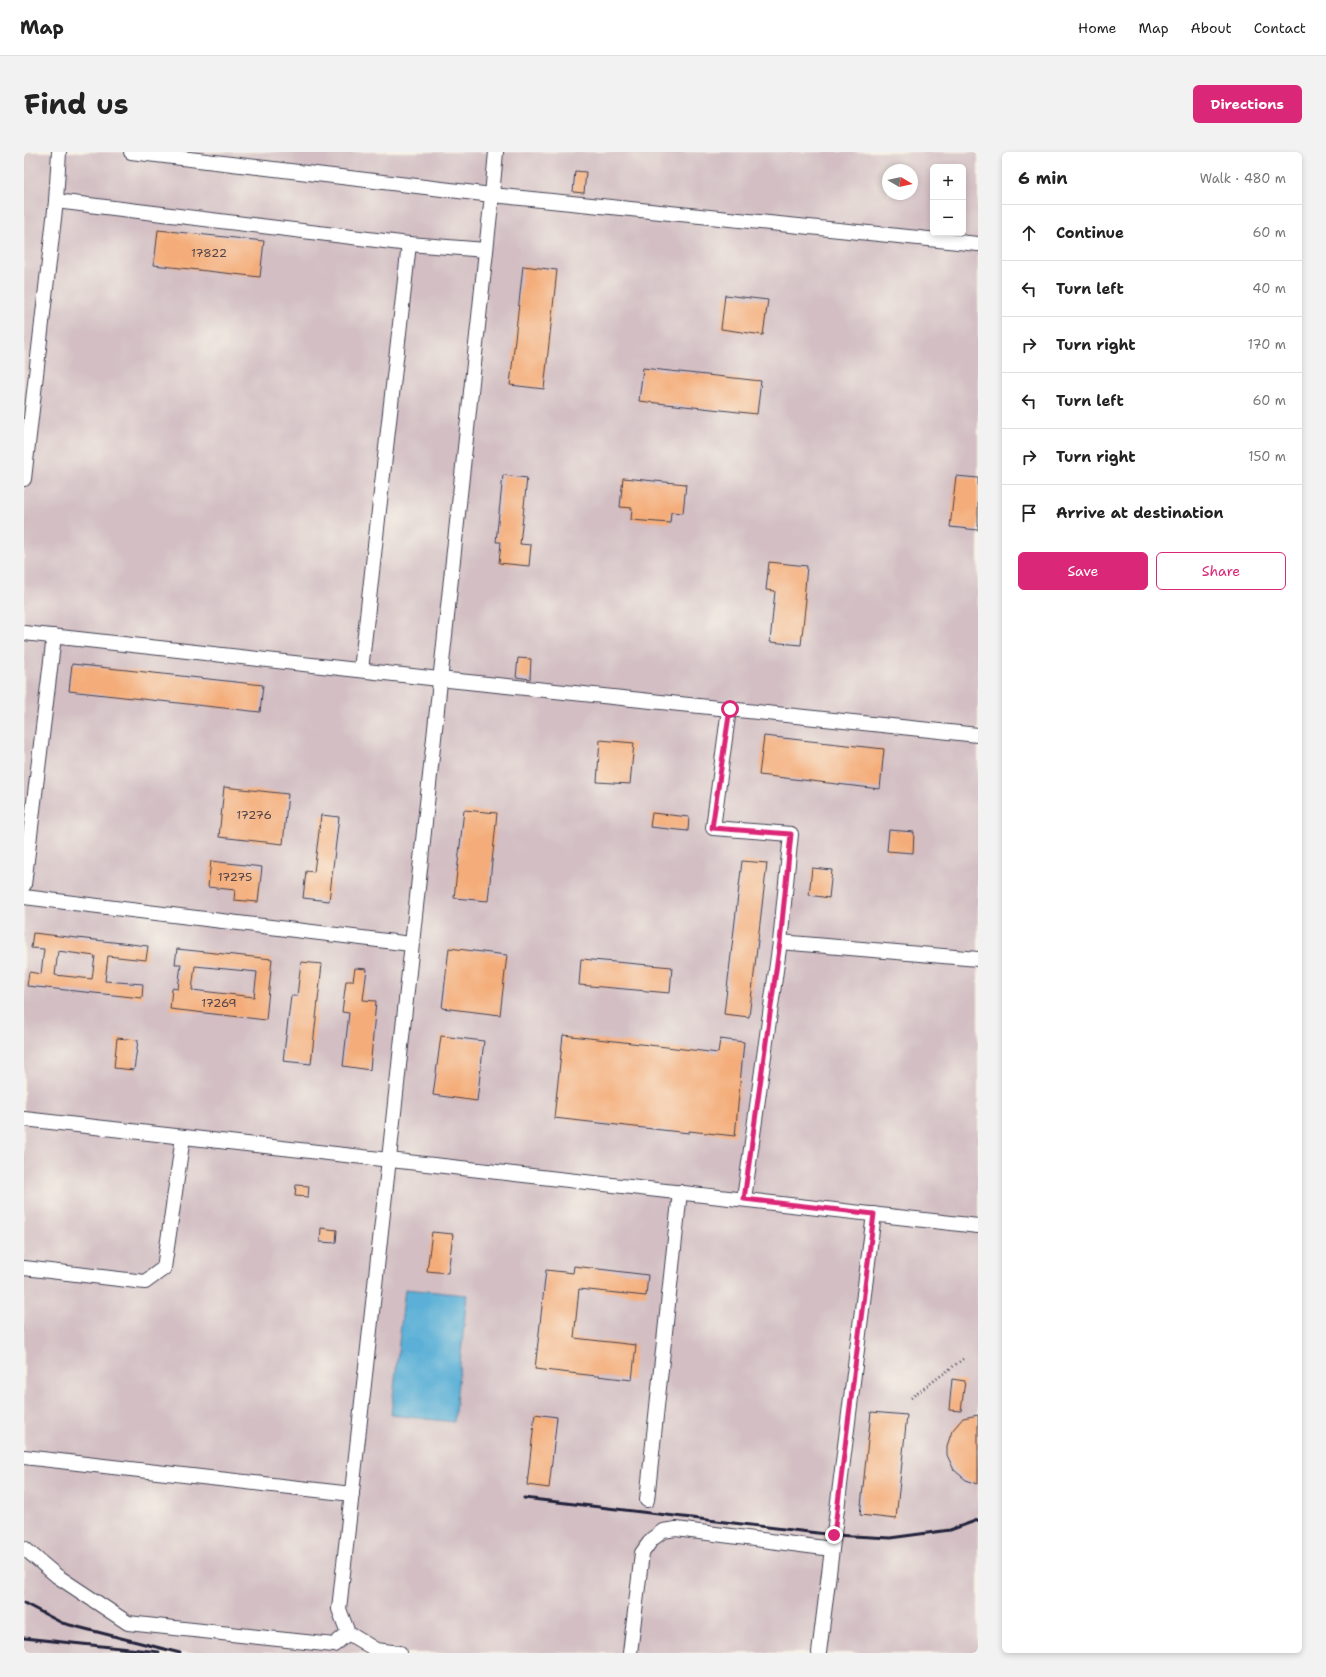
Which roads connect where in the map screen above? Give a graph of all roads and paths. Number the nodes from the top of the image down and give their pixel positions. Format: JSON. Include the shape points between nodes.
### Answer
{"nodes":[{"id":1,"x":59,"y":152,"type":"edge"},
{"id":2,"x":131,"y":152,"type":"edge"},
{"id":3,"x":496,"y":152,"type":"edge"},
{"id":4,"x":492,"y":195,"type":"junction"},
{"id":5,"x":56,"y":201,"type":"junction"},
{"id":6,"x":409,"y":244,"type":"junction"},
{"id":7,"x":978,"y":244,"type":"edge"},
{"id":8,"x":486,"y":250,"type":"junction"},
{"id":9,"x":24,"y":479,"type":"edge"},
{"id":10,"x":24,"y":633,"type":"edge"},
{"id":11,"x":54,"y":636,"type":"junction"},
{"id":12,"x":361,"y":670,"type":"junction"},
{"id":13,"x":439,"y":679,"type":"junction"},
{"id":14,"x":730,"y":709,"type":"junction"},
{"id":15,"x":978,"y":735,"type":"edge"},
{"id":16,"x":24,"y":885,"type":"edge"},
{"id":17,"x":24,"y":897,"type":"edge"},
{"id":18,"x":780,"y":942,"type":"junction"},
{"id":19,"x":411,"y":944,"type":"junction"},
{"id":20,"x":978,"y":958,"type":"edge"},
{"id":21,"x":24,"y":1119,"type":"edge"},
{"id":22,"x":183,"y":1137,"type":"junction"},
{"id":23,"x":389,"y":1159,"type":"junction"},
{"id":24,"x":680,"y":1192,"type":"junction"},
{"id":25,"x":744,"y":1199,"type":"junction"},
{"id":26,"x":874,"y":1214,"type":"junction"},
{"id":27,"x":978,"y":1226,"type":"edge"},
{"id":28,"x":24,"y":1268,"type":"edge"},
{"id":29,"x":963,"y":1359,"type":"dead end"},
{"id":30,"x":911,"y":1398,"type":"dead end"},
{"id":31,"x":24,"y":1458,"type":"edge"},
{"id":32,"x":352,"y":1494,"type":"junction"},
{"id":33,"x":647,"y":1500,"type":"dead end"},
{"id":34,"x":24,"y":1548,"type":"edge"},
{"id":35,"x":832,"y":1549,"type":"junction"},
{"id":36,"x":348,"y":1633,"type":"junction"},
{"id":37,"x":400,"y":1653,"type":"edge"},
{"id":38,"x":630,"y":1653,"type":"edge"},
{"id":39,"x":819,"y":1653,"type":"edge"}],
"edges":[{"from":1,"to":5,"type":"lane"},
{"from":2,"to":4,"type":"lane"},
{"from":3,"to":4,"type":"lane"},
{"from":4,"to":7,"type":"lane"},
{"from":4,"to":8,"type":"lane"},
{"from":5,"to":6,"type":"lane"},
{"from":5,"to":9,"type":"lane"},
{"from":6,"to":8,"type":"lane"},
{"from":6,"to":12,"type":"lane"},
{"from":8,"to":13,"type":"lane"},
{"from":10,"to":11,"type":"lane"},
{"from":11,"to":12,"type":"lane"},
{"from":11,"to":16,"type":"lane"},
{"from":12,"to":13,"type":"lane"},
{"from":13,"to":14,"type":"lane"},
{"from":13,"to":19,"type":"lane"},
{"from":14,"to":15,"type":"lane"},
{"from":14,"to":18,"type":"lane","via":[[712,828],[791,834]]},
{"from":17,"to":19,"type":"lane"},
{"from":18,"to":20,"type":"lane"},
{"from":18,"to":25,"type":"lane"},
{"from":19,"to":23,"type":"lane"},
{"from":21,"to":22,"type":"lane"},
{"from":22,"to":23,"type":"lane"},
{"from":22,"to":28,"type":"lane","via":[[164,1268],[145,1282]]},
{"from":23,"to":24,"type":"lane"},
{"from":23,"to":32,"type":"lane"},
{"from":24,"to":25,"type":"lane"},
{"from":24,"to":33,"type":"lane"},
{"from":25,"to":26,"type":"lane"},
{"from":26,"to":27,"type":"lane"},
{"from":26,"to":35,"type":"lane"},
{"from":29,"to":30,"type":"path"},
{"from":31,"to":32,"type":"lane"},
{"from":32,"to":36,"type":"lane","via":[[339,1609]]},
{"from":34,"to":36,"type":"lane","via":[[57,1576],[128,1623],[334,1645]]},
{"from":35,"to":38,"type":"lane","via":[[676,1529],[663,1531],[652,1539],[642,1553]]},
{"from":35,"to":39,"type":"lane"},
{"from":36,"to":37,"type":"lane","via":[[376,1650]]}]}
